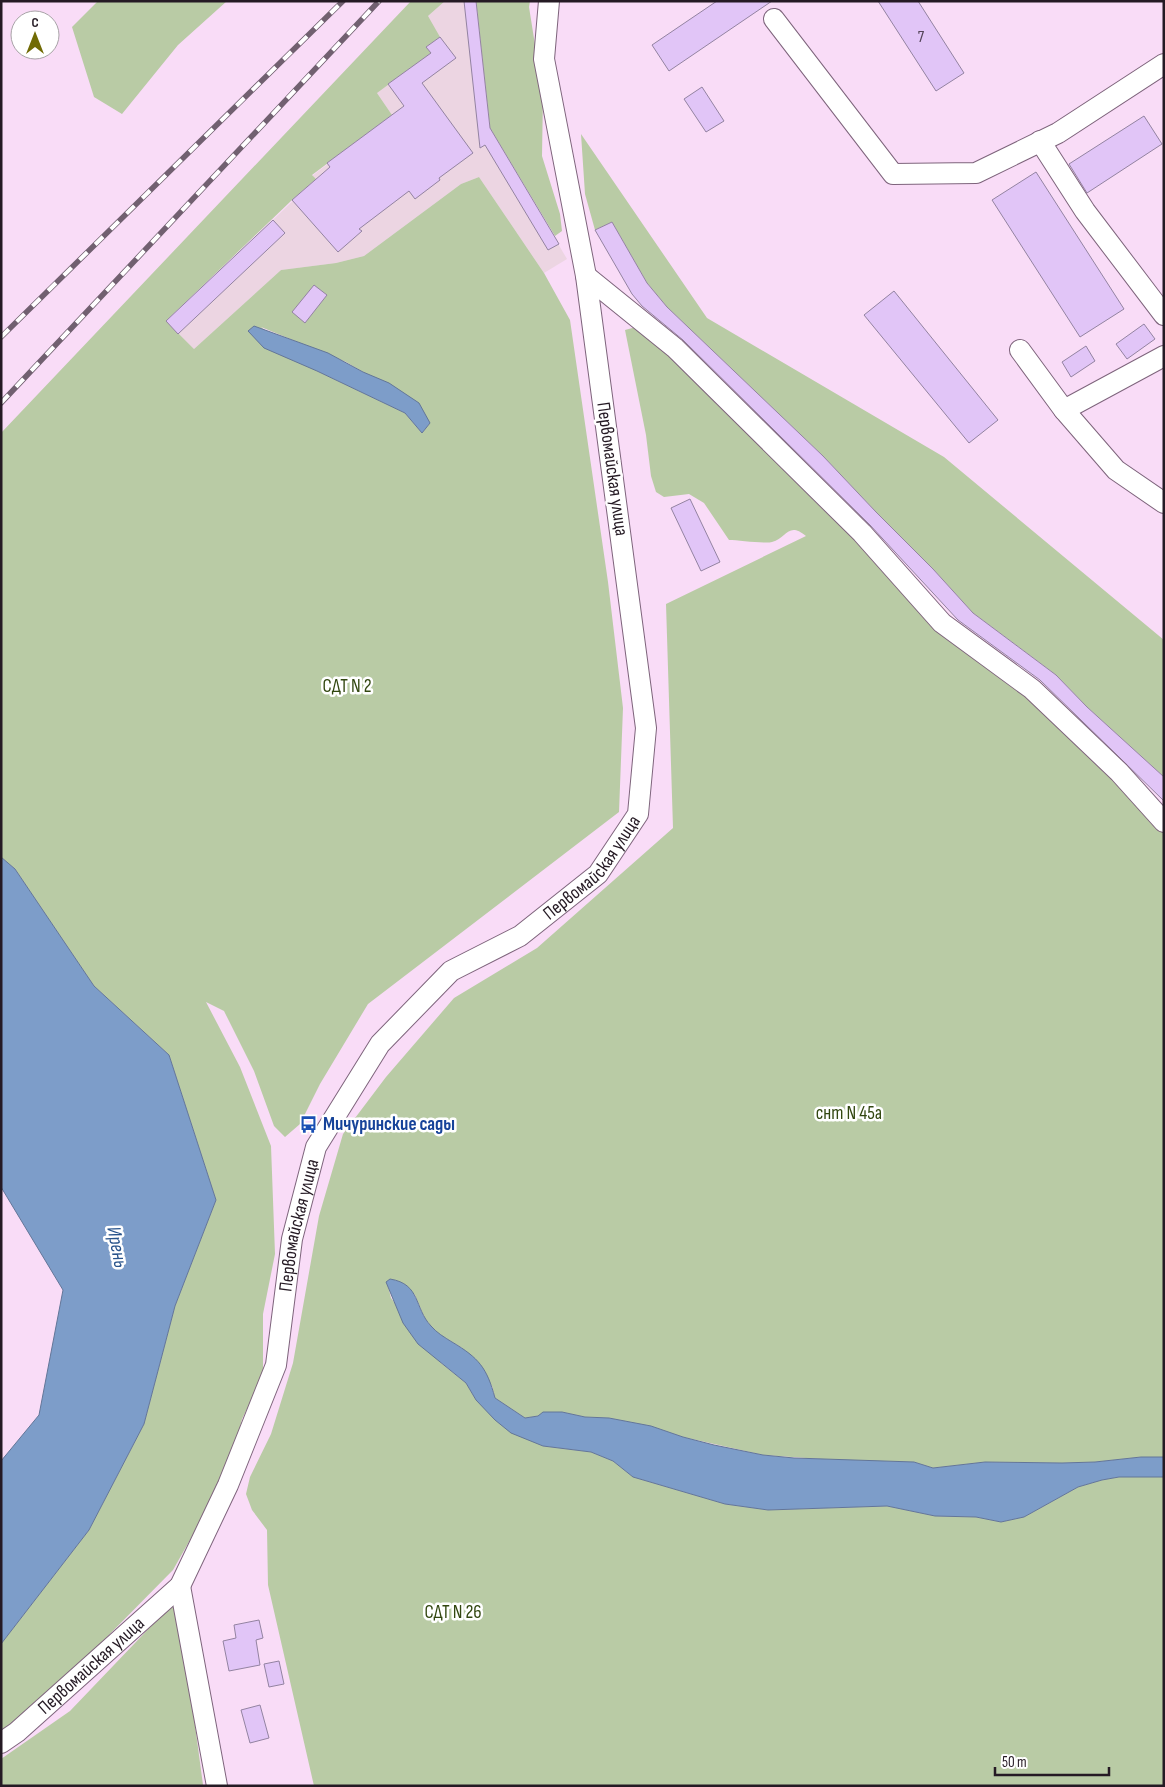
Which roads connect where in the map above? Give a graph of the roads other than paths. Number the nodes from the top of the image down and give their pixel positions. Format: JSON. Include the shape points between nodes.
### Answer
{"nodes":[{"id":1,"x":549,"y":1,"type":"edge"},
{"id":2,"x":774,"y":19,"type":"dead end"},
{"id":3,"x":1163,"y":65,"type":"edge"},
{"id":4,"x":1040,"y":141,"type":"junction"},
{"id":5,"x":586,"y":276,"type":"junction"},
{"id":6,"x":1164,"y":315,"type":"edge"},
{"id":7,"x":1020,"y":350,"type":"dead end"},
{"id":8,"x":1164,"y":356,"type":"edge"},
{"id":9,"x":1064,"y":410,"type":"junction"},
{"id":10,"x":1164,"y":503,"type":"edge"},
{"id":11,"x":1164,"y":822,"type":"edge"},
{"id":12,"x":180,"y":1586,"type":"junction"},
{"id":13,"x":1,"y":1743,"type":"edge"},
{"id":14,"x":217,"y":1786,"type":"edge"}],
"edges":[{"from":1,"to":5,"type":"street","name":"Первомайская улица","via":[[544,59]]},
{"from":2,"to":4,"type":"street","via":[[893,174],[976,173]]},
{"from":3,"to":4,"type":"street","via":[[1058,133]]},
{"from":4,"to":6,"type":"street","via":[[1085,211]]},
{"from":5,"to":11,"type":"street","via":[[675,348],[862,533],[942,623],[1032,689],[1120,772]]},
{"from":5,"to":12,"type":"street","name":"Первомайская улица","via":[[646,728],[638,814],[598,874],[520,936],[451,971],[380,1044],[316,1146],[292,1239],[276,1365],[228,1485]]},
{"from":7,"to":9,"type":"street"},
{"from":8,"to":9,"type":"street"},
{"from":9,"to":10,"type":"street","via":[[1116,470]]},
{"from":12,"to":13,"type":"street","name":"Первомайская улица","via":[[18,1732]]},
{"from":12,"to":14,"type":"street"}]}
